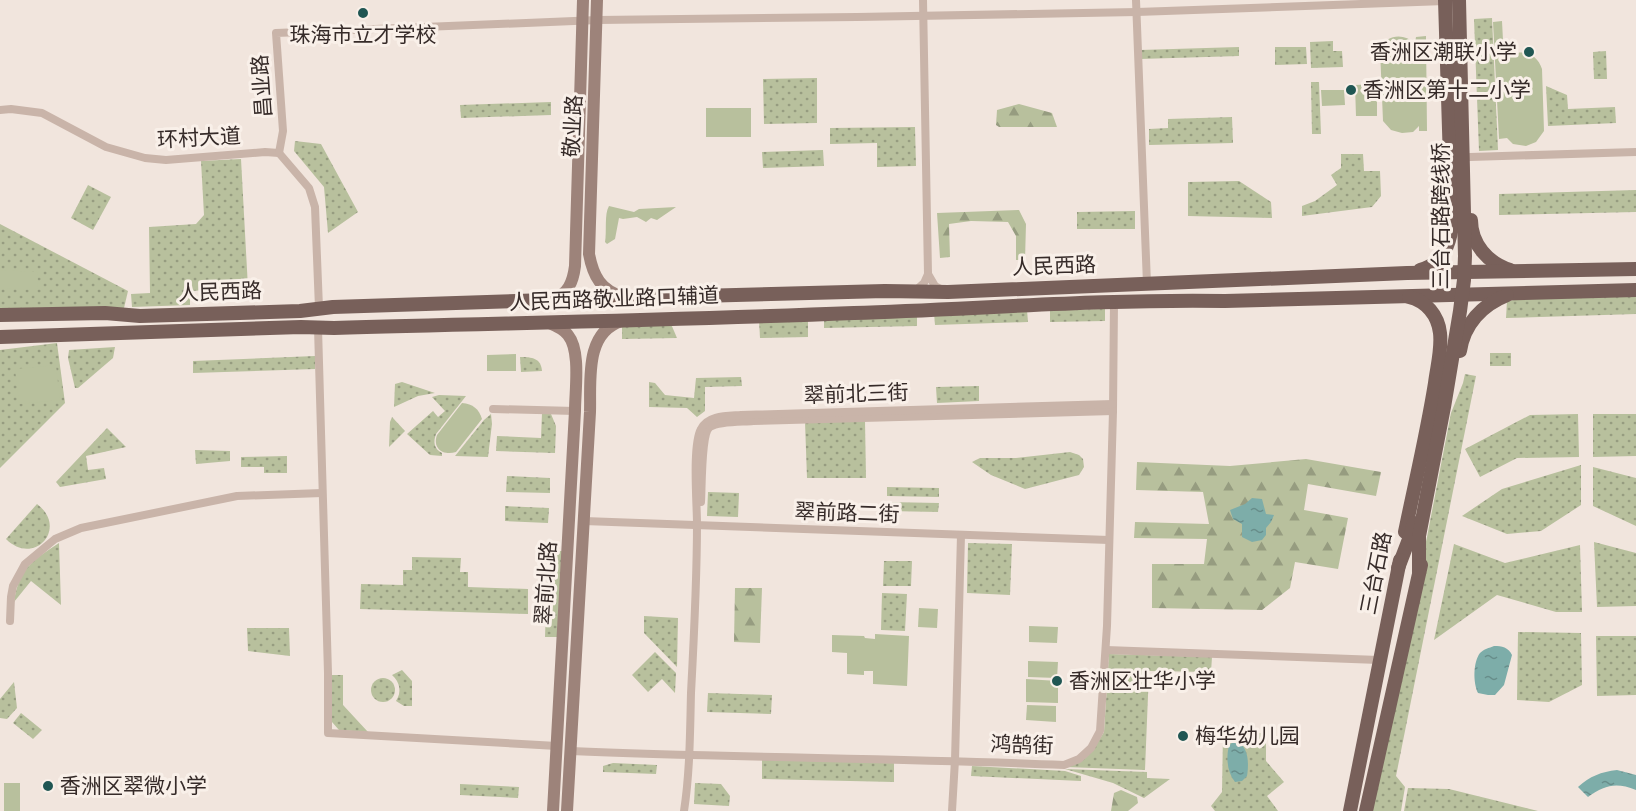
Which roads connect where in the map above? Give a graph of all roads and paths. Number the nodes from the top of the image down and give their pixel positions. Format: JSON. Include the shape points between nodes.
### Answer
{"nodes":[{"id":1,"x":584,"y":0,"type":"edge"},
{"id":2,"x":597,"y":0,"type":"edge"},
{"id":3,"x":923,"y":0,"type":"edge"},
{"id":4,"x":1136,"y":0,"type":"edge"},
{"id":5,"x":1450,"y":0,"type":"edge"},
{"id":6,"x":1465,"y":0,"type":"edge"},
{"id":7,"x":1137,"y":12,"type":"junction"},
{"id":8,"x":923,"y":16,"type":"junction"},
{"id":9,"x":598,"y":20,"type":"junction"},
{"id":10,"x":583,"y":21,"type":"junction"},
{"id":11,"x":0,"y":110,"type":"edge"},
{"id":12,"x":1636,"y":152,"type":"edge"},
{"id":13,"x":279,"y":153,"type":"junction"},
{"id":14,"x":1470,"y":157,"type":"junction"},
{"id":15,"x":583,"y":254,"type":"junction"},
{"id":16,"x":1636,"y":269,"type":"edge"},
{"id":17,"x":1518,"y":271,"type":"junction"},
{"id":18,"x":928,"y":273,"type":"junction"},
{"id":19,"x":1407,"y":273,"type":"junction"},
{"id":20,"x":1208,"y":281,"type":"junction"},
{"id":21,"x":1147,"y":284,"type":"junction"},
{"id":22,"x":1636,"y":290,"type":"edge"},
{"id":23,"x":920,"y":292,"type":"junction"},
{"id":24,"x":948,"y":292,"type":"junction"},
{"id":25,"x":1518,"y":293,"type":"junction"},
{"id":26,"x":1407,"y":296,"type":"junction"},
{"id":27,"x":629,"y":298,"type":"junction"},
{"id":28,"x":548,"y":300,"type":"junction"},
{"id":29,"x":1208,"y":301,"type":"junction"},
{"id":30,"x":1114,"y":302,"type":"junction"},
{"id":31,"x":319,"y":308,"type":"junction"},
{"id":32,"x":928,"y":309,"type":"joint"},
{"id":33,"x":300,"y":310,"type":"joint"},
{"id":34,"x":0,"y":315,"type":"edge"},
{"id":35,"x":140,"y":316,"type":"junction"},
{"id":36,"x":629,"y":320,"type":"junction"},
{"id":37,"x":546,"y":322,"type":"junction"},
{"id":38,"x":0,"y":324,"type":"edge"},
{"id":39,"x":301,"y":327,"type":"joint"},
{"id":40,"x":318,"y":328,"type":"junction"},
{"id":41,"x":141,"y":333,"type":"junction"},
{"id":42,"x":0,"y":337,"type":"edge"},
{"id":43,"x":0,"y":342,"type":"edge"},
{"id":44,"x":1113,"y":408,"type":"junction"},
{"id":45,"x":493,"y":409,"type":"dead end"},
{"id":46,"x":575,"y":411,"type":"junction"},
{"id":47,"x":322,"y":494,"type":"junction"},
{"id":48,"x":584,"y":522,"type":"junction"},
{"id":49,"x":697,"y":526,"type":"junction"},
{"id":50,"x":961,"y":535,"type":"junction"},
{"id":51,"x":1415,"y":535,"type":"junction"},
{"id":52,"x":1109,"y":540,"type":"junction"},
{"id":53,"x":1398,"y":568,"type":"junction"},
{"id":54,"x":1419,"y":572,"type":"junction"},
{"id":55,"x":10,"y":621,"type":"dead end"},
{"id":56,"x":1106,"y":650,"type":"junction"},
{"id":57,"x":1380,"y":660,"type":"junction"},
{"id":58,"x":557,"y":746,"type":"junction"},
{"id":59,"x":571,"y":751,"type":"junction"},
{"id":60,"x":688,"y":756,"type":"junction"},
{"id":61,"x":955,"y":760,"type":"junction"},
{"id":62,"x":554,"y":811,"type":"edge"},
{"id":63,"x":567,"y":811,"type":"edge"},
{"id":64,"x":684,"y":811,"type":"edge"},
{"id":65,"x":952,"y":811,"type":"edge"},
{"id":66,"x":1350,"y":811,"type":"edge"},
{"id":67,"x":1366,"y":811,"type":"edge"}],
"edges":[{"from":1,"to":10,"type":"main road","name":"敬业路"},
{"from":2,"to":9,"type":"main road","name":"敬业路"},
{"from":3,"to":8,"type":"street"},
{"from":4,"to":7,"type":"street"},
{"from":5,"to":7,"type":"street","name":"昌业路"},
{"from":5,"to":19,"type":"main road","via":[[1452,226],[1449,243],[1438,261]]},
{"from":5,"to":51,"type":"main road","name":"三台石路跨线桥","via":[[1458,280]]},
{"from":6,"to":14,"type":"main road"},
{"from":7,"to":8,"type":"street","name":"昌业路"},
{"from":7,"to":21,"type":"street"},
{"from":8,"to":9,"type":"street","name":"昌业路"},
{"from":8,"to":18,"type":"street"},
{"from":9,"to":10,"type":"street","name":"昌业路"},
{"from":9,"to":15,"type":"main road","name":"敬业路","via":[[589,211]]},
{"from":10,"to":13,"type":"street","name":"昌业路","via":[[276,33],[283,131]]},
{"from":10,"to":15,"type":"main road","name":"敬业路"},
{"from":11,"to":13,"type":"street","name":"环村大道","via":[[42,114],[106,147],[145,158]]},
{"from":12,"to":14,"type":"street"},
{"from":13,"to":31,"type":"street","via":[[309,188],[315,207]]},
{"from":14,"to":17,"type":"main road","via":[[1471,226],[1476,242],[1485,255],[1502,267]]},
{"from":15,"to":27,"type":"main road","via":[[598,282]]},
{"from":15,"to":28,"type":"main road","via":[[568,289]]},
{"from":16,"to":17,"type":"main road","name":"人民西路"},
{"from":17,"to":19,"type":"main road","name":"人民西路"},
{"from":18,"to":23,"type":"street"},
{"from":18,"to":24,"type":"street","via":[[935,286]]},
{"from":19,"to":20,"type":"main road","name":"人民西路"},
{"from":20,"to":21,"type":"main road","name":"人民西路"},
{"from":20,"to":29,"type":"main road"},
{"from":21,"to":24,"type":"main road","name":"人民西路"},
{"from":22,"to":25,"type":"main road","name":"人民西路"},
{"from":23,"to":24,"type":"main road","name":"人民西路"},
{"from":23,"to":27,"type":"main road","name":"人民西路敬业路口辅道"},
{"from":25,"to":26,"type":"main road","name":"人民西路"},
{"from":25,"to":54,"type":"main road","name":"三台石路","via":[[1497,299],[1480,311],[1461,346]]},
{"from":26,"to":29,"type":"main road","name":"人民西路"},
{"from":26,"to":53,"type":"main road","name":"三台石路","via":[[1422,302],[1435,317],[1441,342]]},
{"from":27,"to":28,"type":"main road","name":"人民西路敬业路口辅道"},
{"from":28,"to":31,"type":"main road","name":"人民西路敬业路口辅道"},
{"from":29,"to":30,"type":"main road","name":"人民西路"},
{"from":30,"to":32,"type":"main road","name":"人民西路"},
{"from":30,"to":44,"type":"street","name":"鸿鹄街"},
{"from":31,"to":33,"type":"main road","name":"人民西路敬业路口辅道"},
{"from":32,"to":36,"type":"main road","name":"人民西路敬业路口辅道"},
{"from":33,"to":35,"type":"main road","name":"人民西路"},
{"from":34,"to":35,"type":"main road","name":"人民西路"},
{"from":35,"to":38,"type":"main road","name":"人民西路","via":[[106,322]]},
{"from":36,"to":37,"type":"main road","name":"人民西路敬业路口辅道"},
{"from":36,"to":48,"type":"main road","name":"翠前北路","via":[[604,332],[594,349]]},
{"from":37,"to":40,"type":"main road","name":"人民西路敬业路口辅道"},
{"from":37,"to":46,"type":"main road","name":"翠前北路","via":[[566,332],[572,342],[576,358]]},
{"from":39,"to":40,"type":"main road","name":"人民西路敬业路口辅道"},
{"from":39,"to":41,"type":"main road","name":"人民西路"},
{"from":40,"to":47,"type":"street"},
{"from":41,"to":42,"type":"main road","name":"人民西路"},
{"from":41,"to":43,"type":"main road","name":"人民西路","via":[[97,339]]},
{"from":44,"to":49,"type":"street","name":"翠前北三街","via":[[715,424],[704,437]]},
{"from":44,"to":52,"type":"street","name":"鸿鹄街"},
{"from":45,"to":46,"type":"street"},
{"from":46,"to":58,"type":"main road","name":"翠前北路"},
{"from":47,"to":55,"type":"street","via":[[237,496],[81,528],[56,539],[25,564],[13,586]]},
{"from":47,"to":58,"type":"street","via":[[328,733]]},
{"from":48,"to":49,"type":"street","name":"翠前路二街"},
{"from":48,"to":59,"type":"main road","name":"翠前北路"},
{"from":49,"to":50,"type":"street","name":"翠前路二街"},
{"from":49,"to":60,"type":"street","name":"翠前北三街"},
{"from":50,"to":52,"type":"street","name":"翠前路二街"},
{"from":50,"to":61,"type":"street"},
{"from":51,"to":53,"type":"main road"},
{"from":51,"to":54,"type":"main road"},
{"from":52,"to":56,"type":"street","name":"鸿鹄街"},
{"from":53,"to":57,"type":"main road","name":"三台石路"},
{"from":54,"to":67,"type":"main road","name":"三台石路"},
{"from":56,"to":57,"type":"street"},
{"from":56,"to":61,"type":"street","name":"鸿鹄街","via":[[1100,731],[1079,759],[1064,765]]},
{"from":57,"to":66,"type":"main road","name":"三台石路"},
{"from":58,"to":62,"type":"main road","name":"翠前北路"},
{"from":59,"to":60,"type":"street","name":"鸿鹄街"},
{"from":59,"to":63,"type":"main road","name":"翠前北路"},
{"from":60,"to":61,"type":"street","name":"鸿鹄街"},
{"from":60,"to":64,"type":"street","name":"翠前北三街"},
{"from":61,"to":65,"type":"street"}]}
